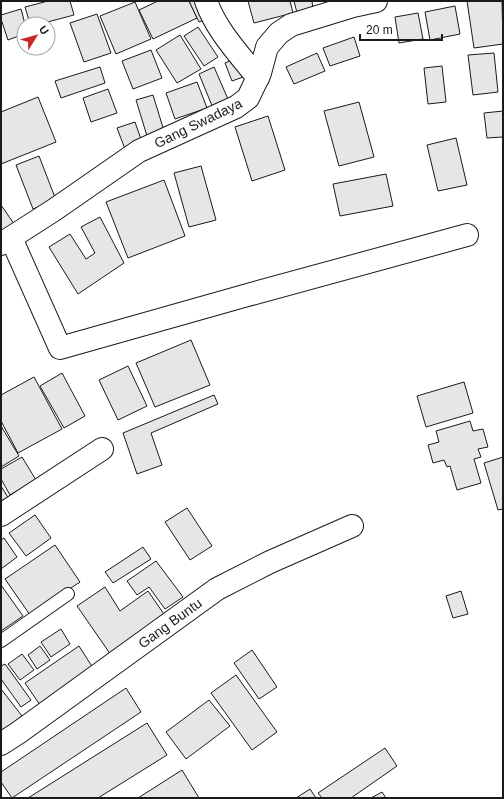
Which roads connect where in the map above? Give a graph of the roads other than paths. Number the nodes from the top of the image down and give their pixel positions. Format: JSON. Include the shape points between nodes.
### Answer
{"nodes":[{"id":1,"x":206,"y":1,"type":"edge"},
{"id":2,"x":376,"y":1,"type":"edge"},
{"id":3,"x":258,"y":78,"type":"junction"},
{"id":4,"x":467,"y":235,"type":"dead end"},
{"id":5,"x":6,"y":241,"type":"edge"},
{"id":6,"x":102,"y":449,"type":"dead end"},
{"id":7,"x":1,"y":515,"type":"edge"},
{"id":8,"x":352,"y":526,"type":"dead end"},
{"id":9,"x":68,"y":594,"type":"dead end"},
{"id":10,"x":1,"y":641,"type":"edge"},
{"id":11,"x":1,"y":744,"type":"edge"}],
"edges":[{"from":1,"to":3,"type":"street","via":[[224,35]]},
{"from":2,"to":3,"type":"street","name":"Gang Swadaya","via":[[291,25],[279,33],[267,48]]},
{"from":3,"to":5,"type":"street","name":"Gang Swadaya","via":[[248,98],[236,107],[139,151]]},
{"from":4,"to":5,"type":"street","via":[[60,348]]},
{"from":6,"to":7,"type":"street"},
{"from":8,"to":11,"type":"street","name":"Gang Buntu","via":[[270,562],[217,589]]},
{"from":9,"to":10,"type":"lane"}]}
